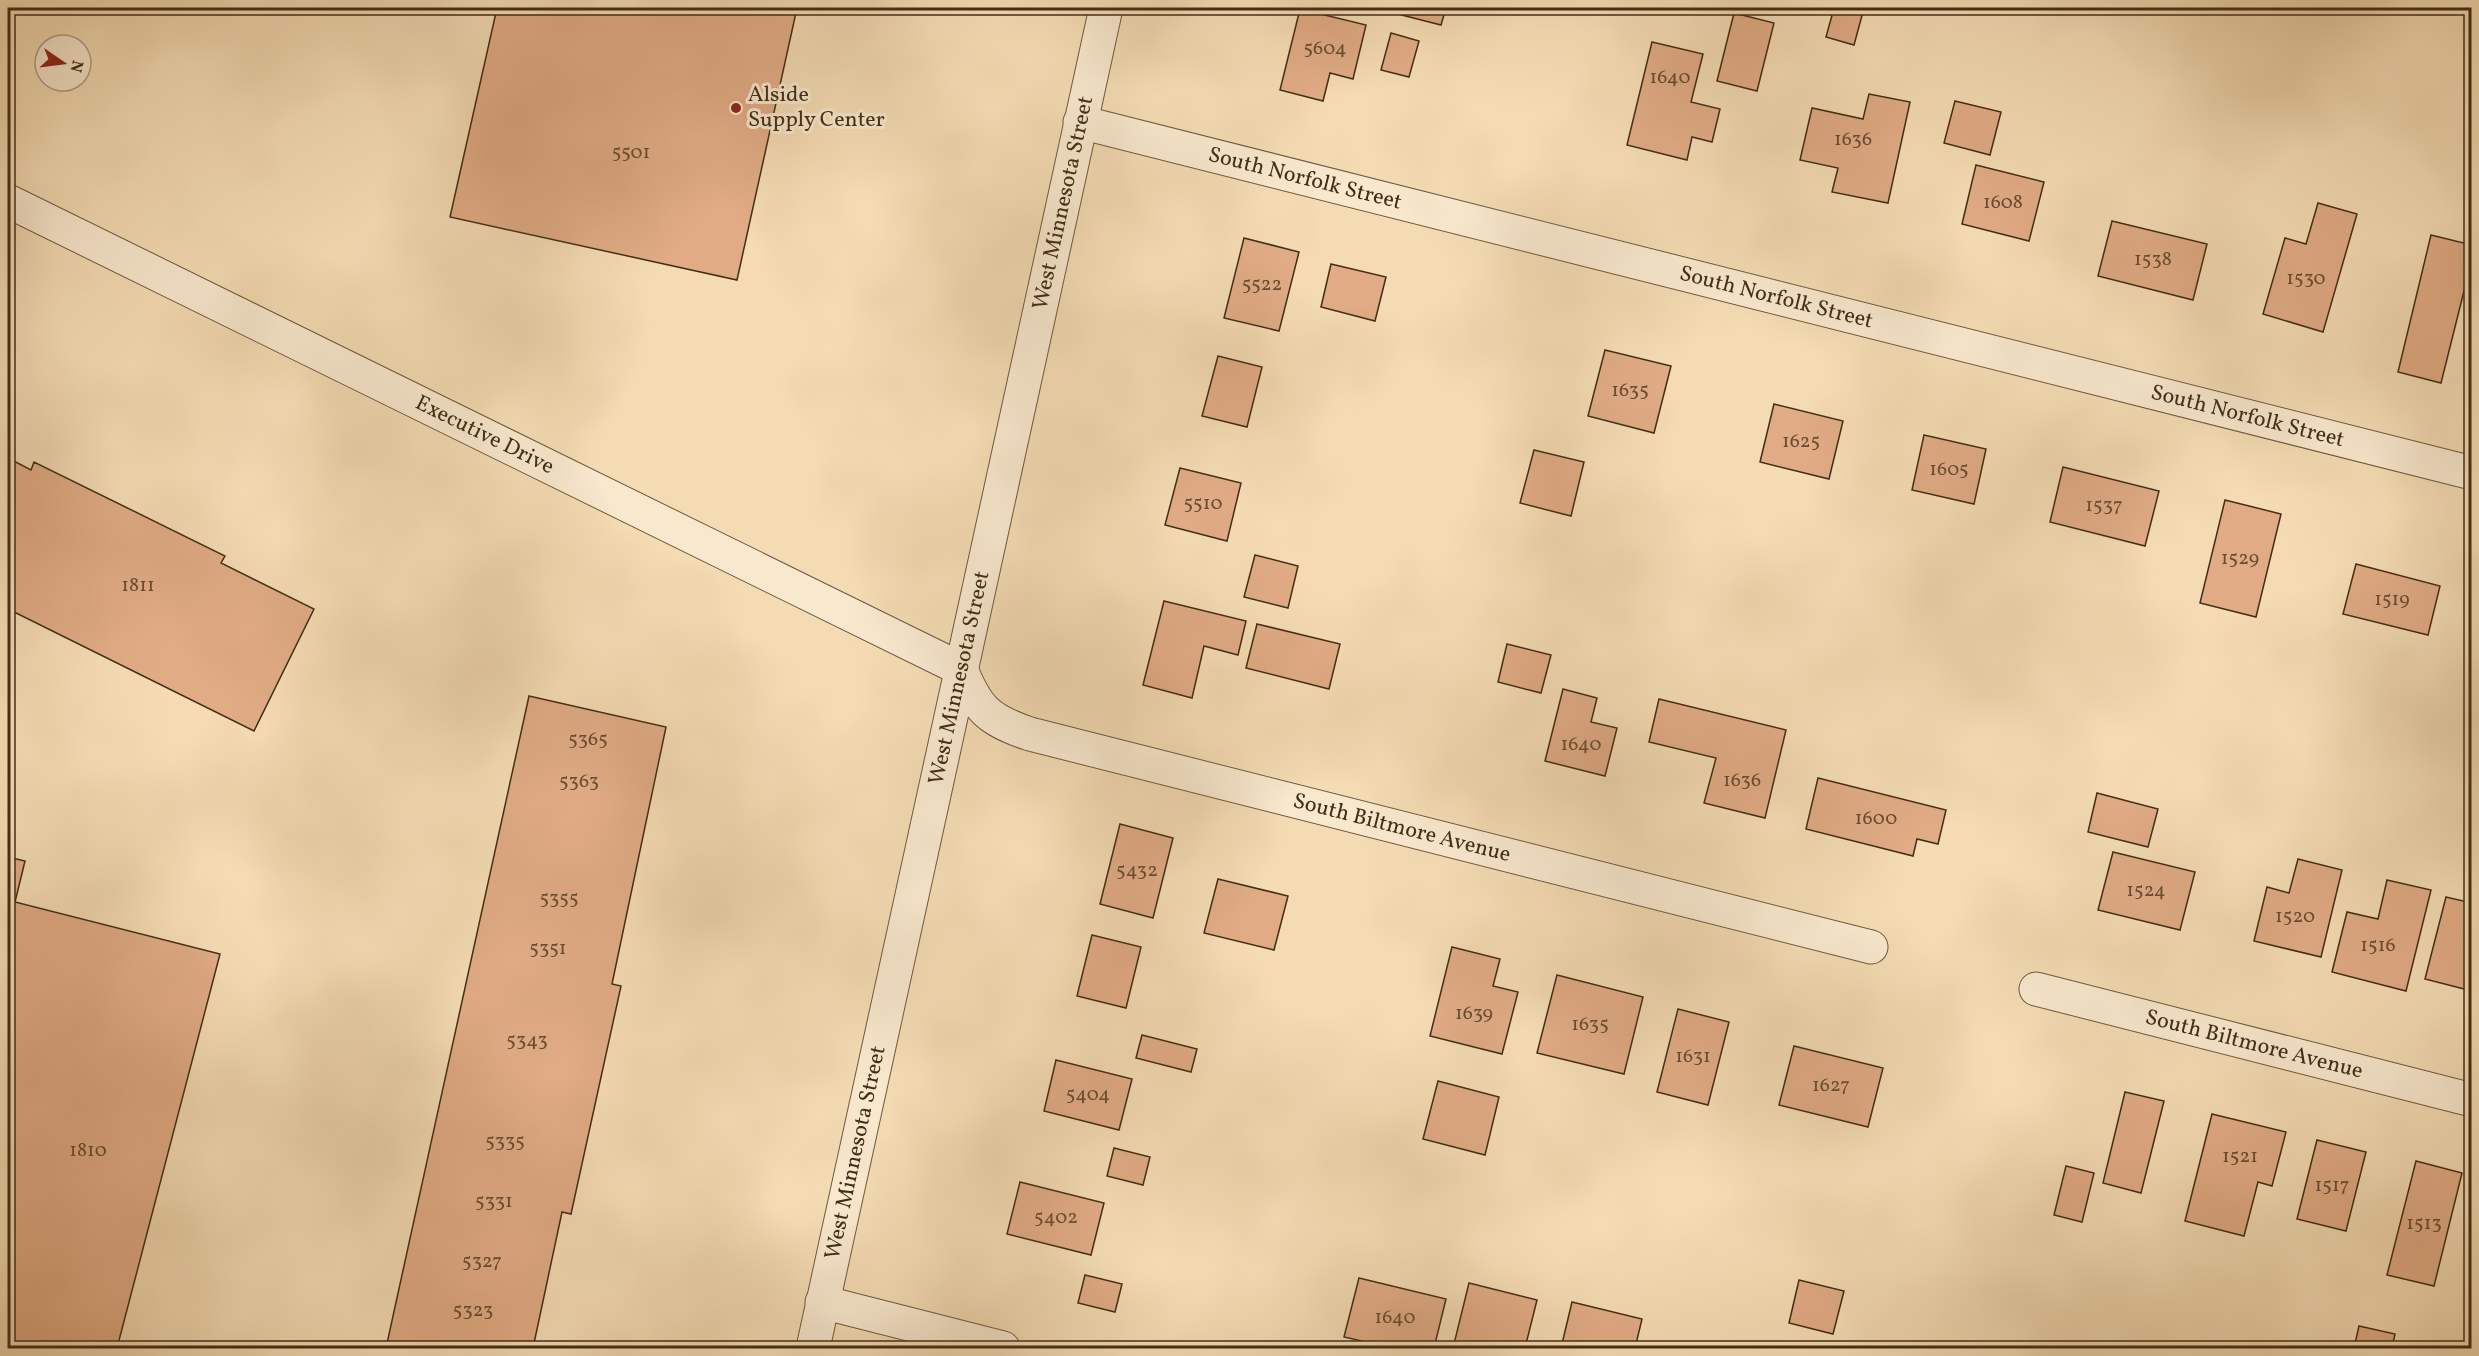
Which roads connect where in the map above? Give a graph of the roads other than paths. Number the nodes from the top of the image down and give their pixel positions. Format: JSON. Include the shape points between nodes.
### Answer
{"nodes":[{"id":1,"x":1106,"y":8,"type":"edge"},
{"id":2,"x":1080,"y":122,"type":"junction"},
{"id":3,"x":8,"y":201,"type":"edge"},
{"id":4,"x":2472,"y":473,"type":"edge"},
{"id":5,"x":961,"y":669,"type":"junction"},
{"id":6,"x":1871,"y":947,"type":"dead end"},
{"id":7,"x":2036,"y":989,"type":"dead end"},
{"id":8,"x":2472,"y":1100,"type":"edge"},
{"id":9,"x":822,"y":1302,"type":"junction"},
{"id":10,"x":813,"y":1348,"type":"edge"},
{"id":11,"x":1003,"y":1348,"type":"edge"}],
"edges":[{"from":1,"to":2,"type":"street","name":"West Minnesota Street"},
{"from":2,"to":4,"type":"street","name":"South Norfolk Street"},
{"from":2,"to":5,"type":"street","name":"West Minnesota Street"},
{"from":3,"to":5,"type":"street","name":"Executive Drive"},
{"from":5,"to":6,"type":"street","name":"South Biltmore Avenue","via":[[972,696],[987,714],[1022,731]]},
{"from":5,"to":9,"type":"street","name":"West Minnesota Street"},
{"from":7,"to":8,"type":"street","name":"South Biltmore Avenue"},
{"from":9,"to":10,"type":"street","name":"West Minnesota Street"},
{"from":9,"to":11,"type":"street"}]}
